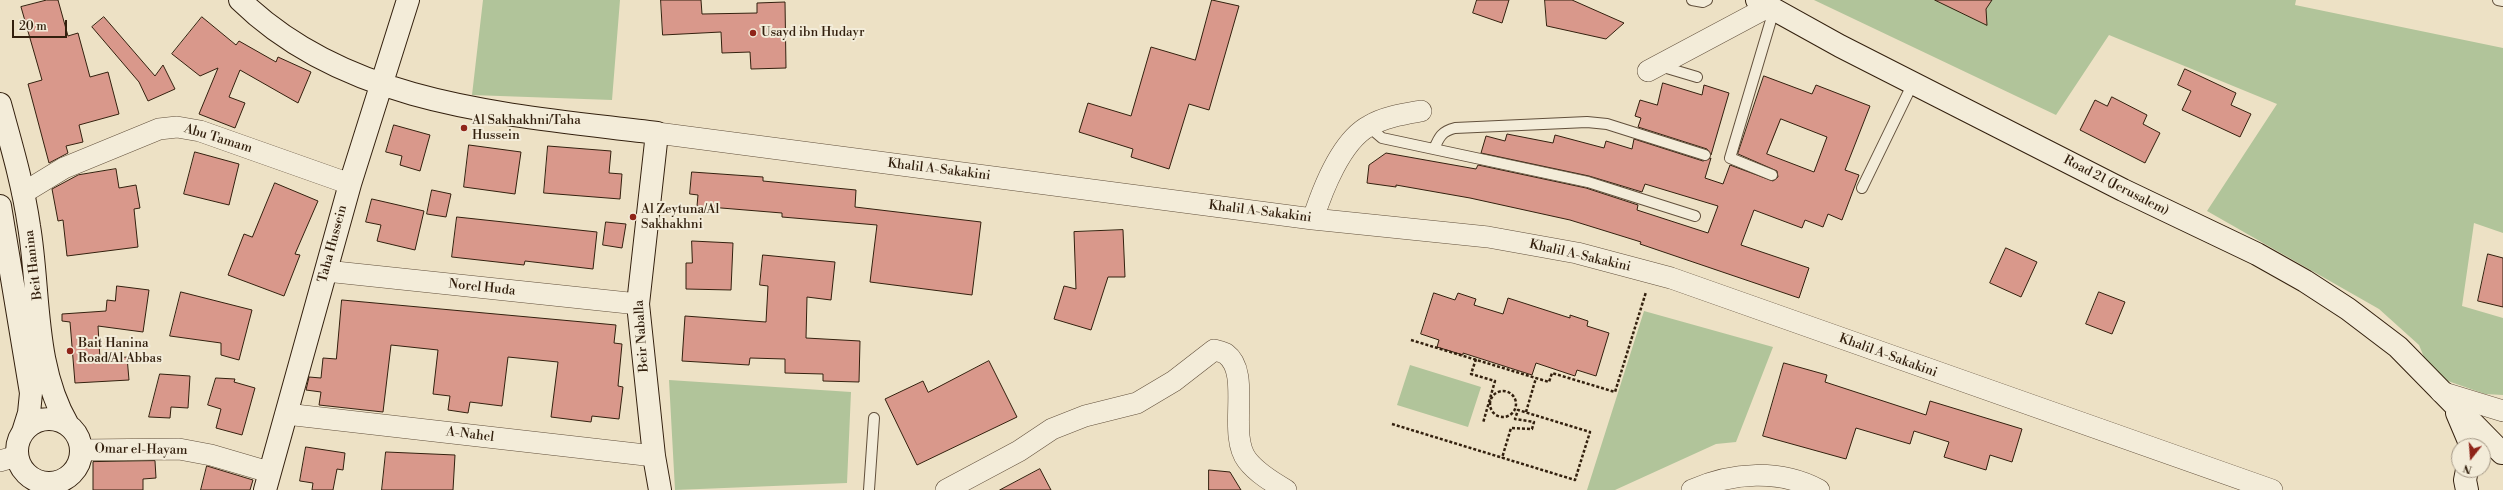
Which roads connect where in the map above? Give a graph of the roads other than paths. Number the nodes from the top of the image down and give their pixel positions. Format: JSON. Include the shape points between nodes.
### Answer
{"nodes":[{"id":1,"x":240,"y":0,"type":"edge"},
{"id":2,"x":408,"y":0,"type":"edge"},
{"id":3,"x":1692,"y":0,"type":"edge"},
{"id":4,"x":1707,"y":0,"type":"edge"},
{"id":5,"x":2498,"y":0,"type":"edge"},
{"id":6,"x":2503,"y":1,"type":"edge"},
{"id":7,"x":1766,"y":6,"type":"edge"},
{"id":8,"x":1653,"y":68,"type":"joint"},
{"id":9,"x":1697,"y":77,"type":"dead end"},
{"id":10,"x":1914,"y":83,"type":"junction"},
{"id":11,"x":381,"y":84,"type":"junction"},
{"id":12,"x":0,"y":104,"type":"edge"},
{"id":13,"x":1421,"y":111,"type":"dead end"},
{"id":14,"x":1368,"y":126,"type":"junction"},
{"id":15,"x":657,"y":134,"type":"junction"},
{"id":16,"x":1434,"y":149,"type":"junction"},
{"id":17,"x":1705,"y":155,"type":"dead end"},
{"id":18,"x":1772,"y":175,"type":"dead end"},
{"id":19,"x":350,"y":184,"type":"junction"},
{"id":20,"x":1862,"y":188,"type":"dead end"},
{"id":21,"x":23,"y":193,"type":"junction"},
{"id":22,"x":0,"y":206,"type":"edge"},
{"id":23,"x":1695,"y":216,"type":"dead end"},
{"id":24,"x":1314,"y":219,"type":"junction"},
{"id":25,"x":326,"y":271,"type":"junction"},
{"id":26,"x":638,"y":304,"type":"junction"},
{"id":27,"x":2446,"y":398,"type":"junction"},
{"id":28,"x":2503,"y":411,"type":"edge"},
{"id":29,"x":286,"y":414,"type":"junction"},
{"id":30,"x":874,"y":418,"type":"dead end"},
{"id":31,"x":68,"y":425,"type":"junction"},
{"id":32,"x":23,"y":432,"type":"junction"},
{"id":33,"x":2468,"y":438,"type":"edge"},
{"id":34,"x":81,"y":450,"type":"junction"},
{"id":35,"x":2496,"y":454,"type":"edge"},
{"id":36,"x":654,"y":456,"type":"junction"},
{"id":37,"x":9,"y":458,"type":"edge"},
{"id":38,"x":2466,"y":478,"type":"edge"},
{"id":39,"x":267,"y":481,"type":"edge"},
{"id":40,"x":29,"y":483,"type":"edge"},
{"id":41,"x":67,"y":483,"type":"edge"},
{"id":42,"x":660,"y":490,"type":"edge"},
{"id":43,"x":869,"y":490,"type":"edge"},
{"id":44,"x":946,"y":490,"type":"edge"},
{"id":45,"x":1286,"y":490,"type":"edge"},
{"id":46,"x":1692,"y":490,"type":"edge"},
{"id":47,"x":1819,"y":490,"type":"edge"},
{"id":48,"x":2272,"y":490,"type":"edge"},
{"id":49,"x":2467,"y":490,"type":"edge"}],
"edges":[{"from":1,"to":11,"type":"street","name":"Khalil A-Sakakini","via":[[255,15],[303,48]]},
{"from":2,"to":11,"type":"street","name":"Taha Hussein"},
{"from":3,"to":4,"type":"lane"},
{"from":5,"to":6,"type":"lane"},
{"from":7,"to":8,"type":"street"},
{"from":7,"to":10,"type":"street","name":"Road 21 (Jerusalem)"},
{"from":7,"to":18,"type":"lane","via":[[1730,158]]},
{"from":8,"to":9,"type":"lane"},
{"from":10,"to":20,"type":"lane"},
{"from":10,"to":27,"type":"street","name":"Road 21 (Jerusalem)","via":[[2295,275],[2348,309],[2386,338],[2412,360]]},
{"from":11,"to":15,"type":"street","name":"Khalil A-Sakakini","via":[[452,104]]},
{"from":11,"to":19,"type":"street","name":"Taha Hussein"},
{"from":12,"to":21,"type":"street","name":"Beit Hanina"},
{"from":13,"to":14,"type":"street"},
{"from":14,"to":16,"type":"lane","via":[[1382,138]]},
{"from":14,"to":24,"type":"street","via":[[1353,140],[1336,166],[1322,192]]},
{"from":15,"to":24,"type":"street","name":"Khalil A-Sakakini"},
{"from":15,"to":26,"type":"street","name":"Beir Naballa"},
{"from":16,"to":17,"type":"lane","via":[[1446,131],[1455,128],[1586,122],[1607,124]]},
{"from":16,"to":23,"type":"lane","via":[[1588,182]]},
{"from":19,"to":21,"type":"street","name":"Abu Tamam","via":[[200,131],[177,127],[159,129],[64,168]]},
{"from":19,"to":25,"type":"street","name":"Taha Hussein"},
{"from":21,"to":31,"type":"street","name":"Beit Hanina","via":[[50,384],[58,408]]},
{"from":22,"to":32,"type":"street","name":"Beit Hanina","via":[[31,392],[29,414]]},
{"from":24,"to":48,"type":"street","name":"Khalil A-Sakakini","via":[[1488,237],[1577,253],[1652,273]]},
{"from":25,"to":26,"type":"street","name":"Norel Huda"},
{"from":25,"to":29,"type":"street","name":"Taha Hussein"},
{"from":26,"to":36,"type":"street","name":"Beir Naballa"},
{"from":27,"to":28,"type":"street"},
{"from":27,"to":33,"type":"street","name":"Road 21 (Jerusalem)","via":[[2463,424]]},
{"from":27,"to":35,"type":"street","name":"Road 21 (Jerusalem)","via":[[2485,434]]},
{"from":29,"to":36,"type":"street","name":"A-Nahel"},
{"from":29,"to":39,"type":"street","name":"Taha Hussein"},
{"from":30,"to":43,"type":"lane"},
{"from":31,"to":32,"type":"street","via":[[44,419],[32,424]]},
{"from":31,"to":34,"type":"street","via":[[77,436]]},
{"from":32,"to":37,"type":"street"},
{"from":34,"to":39,"type":"street","name":"Omar el-Hayam","via":[[179,449],[211,455]]},
{"from":34,"to":41,"type":"street","via":[[78,464]]},
{"from":36,"to":42,"type":"street","name":"Beir Naballa"},
{"from":37,"to":40,"type":"street","via":[[20,464]]},
{"from":38,"to":49,"type":"street"},
{"from":40,"to":41,"type":"street"},
{"from":44,"to":45,"type":"street","via":[[1019,451],[1052,429],[1085,416],[1137,403],[1174,381],[1214,350],[1226,354],[1237,370],[1240,442],[1246,460],[1266,479]]},
{"from":46,"to":47,"type":"street","via":[[1719,479],[1747,475],[1772,476]]}]}
